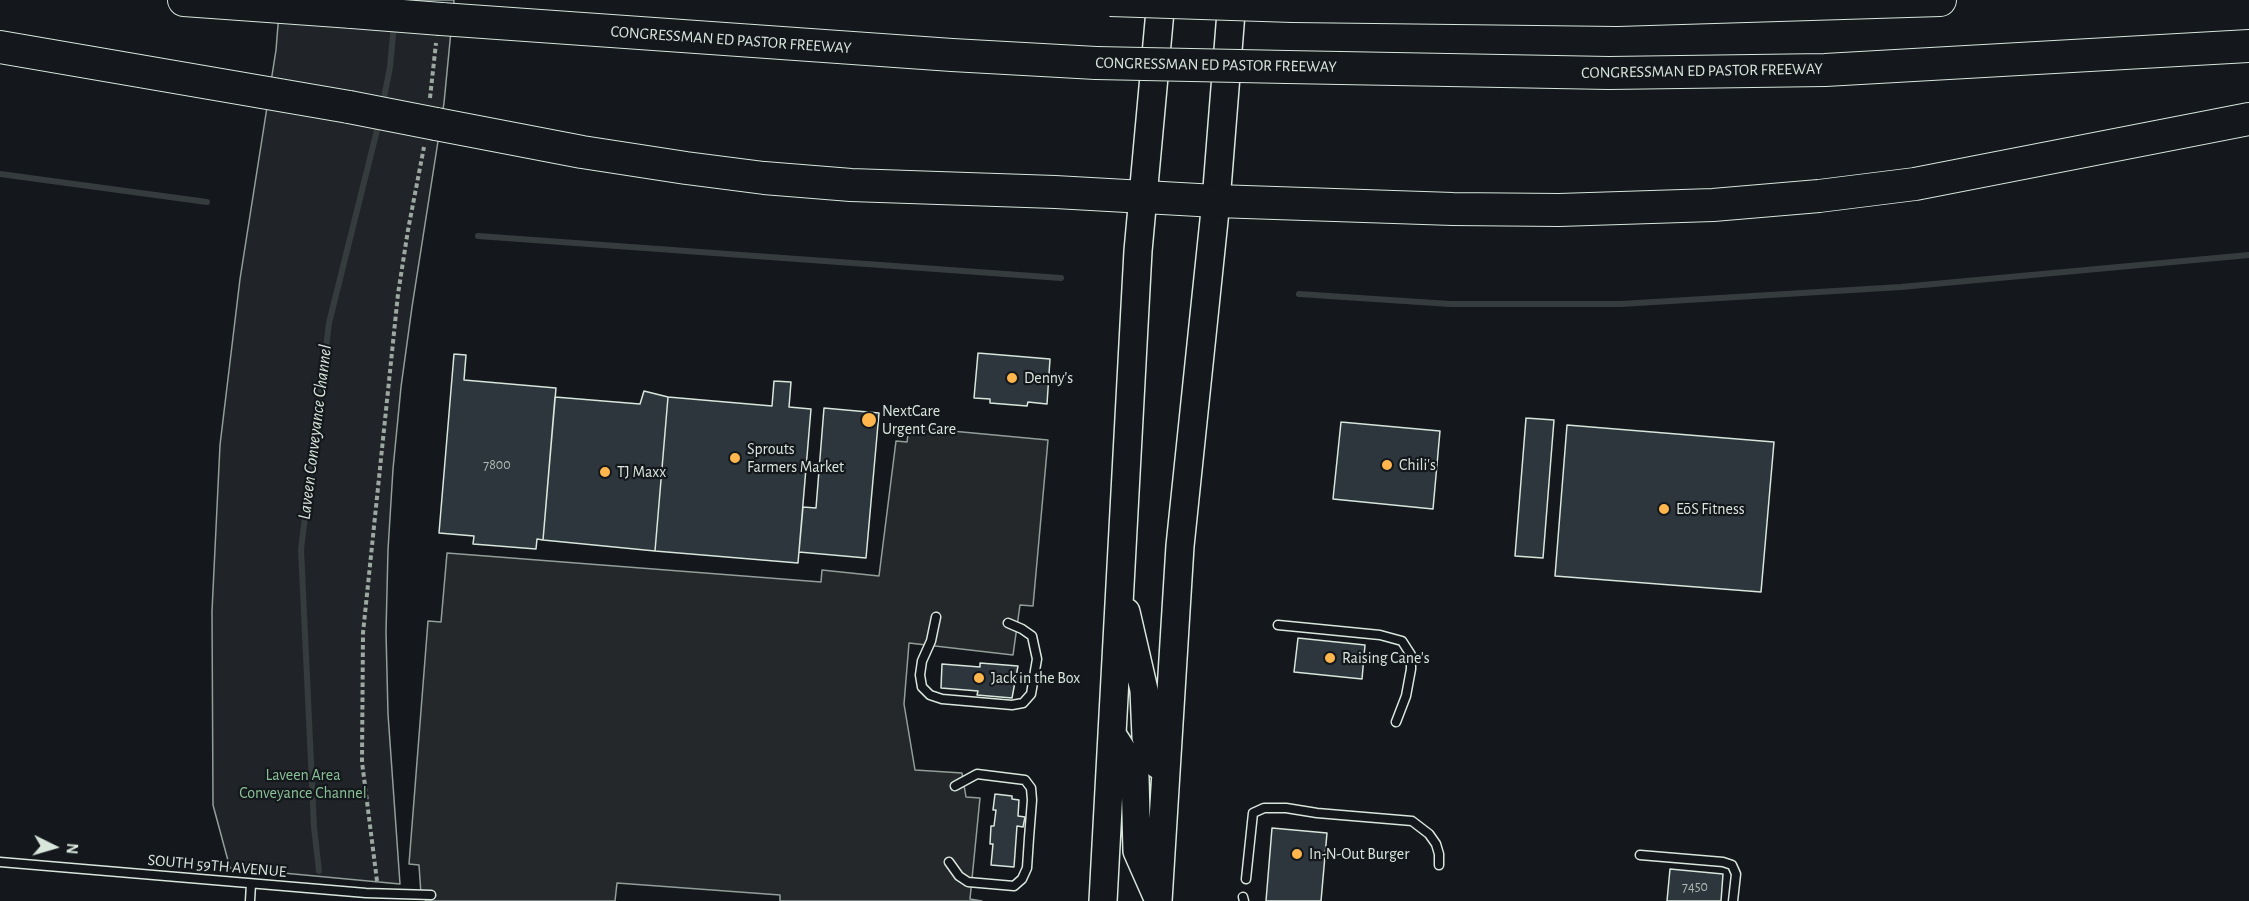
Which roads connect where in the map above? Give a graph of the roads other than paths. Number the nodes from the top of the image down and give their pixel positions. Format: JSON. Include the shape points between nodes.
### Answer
{"nodes":[{"id":1,"x":184,"y":0,"type":"edge"},
{"id":2,"x":1110,"y":0,"type":"edge"},
{"id":3,"x":1161,"y":0,"type":"edge"},
{"id":4,"x":1232,"y":0,"type":"edge"},
{"id":5,"x":1940,"y":0,"type":"edge"},
{"id":6,"x":2249,"y":46,"type":"edge"},
{"id":7,"x":0,"y":47,"type":"edge"},
{"id":8,"x":2249,"y":119,"type":"edge"},
{"id":9,"x":1142,"y":197,"type":"junction"},
{"id":10,"x":1216,"y":201,"type":"junction"},
{"id":11,"x":1119,"y":588,"type":"junction"},
{"id":12,"x":936,"y":617,"type":"dead end"},
{"id":13,"x":1008,"y":624,"type":"dead end"},
{"id":14,"x":1278,"y":625,"type":"dead end"},
{"id":15,"x":1396,"y":722,"type":"dead end"},
{"id":16,"x":1113,"y":736,"type":"junction"},
{"id":17,"x":1166,"y":771,"type":"junction"},
{"id":18,"x":955,"y":786,"type":"dead end"},
{"id":19,"x":1641,"y":855,"type":"dead end"},
{"id":20,"x":0,"y":862,"type":"edge"},
{"id":21,"x":949,"y":862,"type":"dead end"},
{"id":22,"x":1438,"y":866,"type":"dead end"},
{"id":23,"x":1246,"y":879,"type":"dead end"},
{"id":24,"x":251,"y":884,"type":"junction"},
{"id":25,"x":431,"y":895,"type":"dead end"},
{"id":26,"x":1158,"y":899,"type":"edge"},
{"id":27,"x":250,"y":901,"type":"edge"},
{"id":28,"x":1103,"y":901,"type":"edge"},
{"id":29,"x":1733,"y":901,"type":"edge"}],
"edges":[{"from":1,"to":6,"type":"highway","name":"CONGRESSMAN ED PASTOR FREEWAY","bridge":true,"via":[[1096,63],[1609,73],[1825,70]]},
{"from":2,"to":5,"type":"highway","bridge":true,"via":[[1617,10]]},
{"from":3,"to":9,"type":"main road"},
{"from":4,"to":10,"type":"main road"},
{"from":7,"to":9,"type":"highway","bridge":true,"via":[[350,107],[582,152],[764,178]]},
{"from":8,"to":10,"type":"highway","via":[[1915,184],[1713,205],[1559,210]]},
{"from":9,"to":10,"type":"highway"},
{"from":9,"to":11,"type":"main road"},
{"from":10,"to":17,"type":"main road","via":[[1180,546]]},
{"from":11,"to":16,"type":"main road"},
{"from":11,"to":17,"type":"main road","via":[[1144,690],[1146,736],[1151,754]]},
{"from":12,"to":13,"type":"lane","via":[[922,661],[922,687],[942,699],[1012,705],[1023,703],[1031,694],[1036,659],[1032,636]]},
{"from":14,"to":15,"type":"lane","via":[[1380,635],[1402,641],[1411,655],[1411,669]]},
{"from":16,"to":26,"type":"main road","via":[[1133,766],[1137,851]]},
{"from":16,"to":28,"type":"main road"},
{"from":17,"to":26,"type":"main road"},
{"from":18,"to":21,"type":"lane","via":[[977,774],[1025,780],[1031,788],[1032,800],[1027,868],[1014,886],[968,882]]},
{"from":19,"to":29,"type":"lane","via":[[1732,865],[1736,874]]},
{"from":20,"to":24,"type":"lane","name":"SOUTH 59TH AVENUE"},
{"from":22,"to":23,"type":"lane","via":[[1436,844],[1412,821],[1264,808],[1253,813]]},
{"from":24,"to":25,"type":"lane","name":"SOUTH 59TH AVENUE"},
{"from":24,"to":27,"type":"lane"}]}
